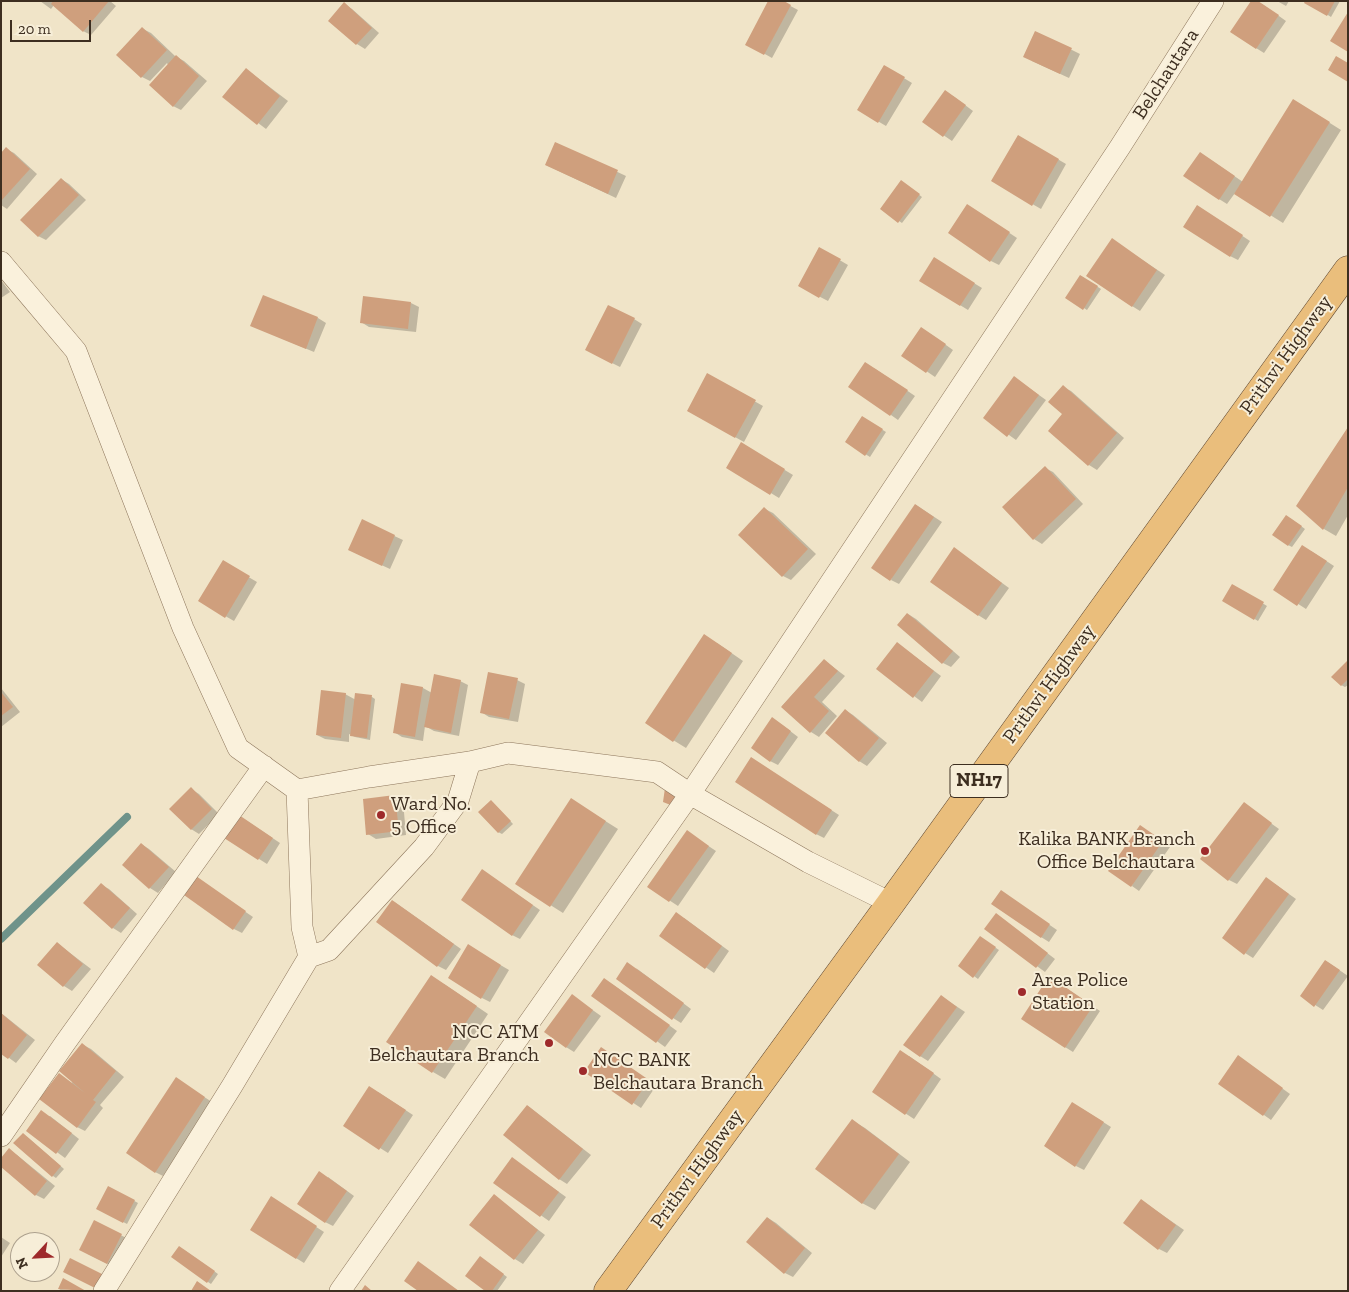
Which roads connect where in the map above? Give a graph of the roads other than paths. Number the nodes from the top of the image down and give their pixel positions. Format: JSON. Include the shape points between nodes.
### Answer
{"nodes":[{"id":1,"x":1213,"y":1,"type":"edge"},
{"id":2,"x":1,"y":262,"type":"edge"},
{"id":3,"x":1348,"y":270,"type":"edge"},
{"id":4,"x":470,"y":762,"type":"junction"},
{"id":5,"x":264,"y":766,"type":"junction"},
{"id":6,"x":297,"y":790,"type":"junction"},
{"id":7,"x":690,"y":794,"type":"junction"},
{"id":8,"x":891,"y":903,"type":"junction"},
{"id":9,"x":309,"y":957,"type":"junction"},
{"id":10,"x":1,"y":1136,"type":"edge"},
{"id":11,"x":104,"y":1291,"type":"edge"},
{"id":12,"x":340,"y":1291,"type":"edge"},
{"id":13,"x":608,"y":1291,"type":"edge"}],
"edges":[{"from":1,"to":7,"type":"street","name":"Belchautara","via":[[1120,147]]},
{"from":2,"to":5,"type":"street","via":[[76,351],[186,636],[238,748]]},
{"from":3,"to":8,"type":"highway","name":"Prithvi Highway","number":"NH17"},
{"from":4,"to":6,"type":"street"},
{"from":4,"to":7,"type":"street","via":[[508,753],[657,772]]},
{"from":4,"to":9,"type":"street","via":[[458,800],[424,847],[329,950]]},
{"from":5,"to":6,"type":"street"},
{"from":5,"to":10,"type":"street"},
{"from":6,"to":9,"type":"street","via":[[302,928]]},
{"from":7,"to":8,"type":"street","via":[[808,862]]},
{"from":7,"to":12,"type":"street","name":"Belchautara"},
{"from":8,"to":13,"type":"highway","name":"Prithvi Highway","number":"NH17"},
{"from":9,"to":11,"type":"street"}]}
